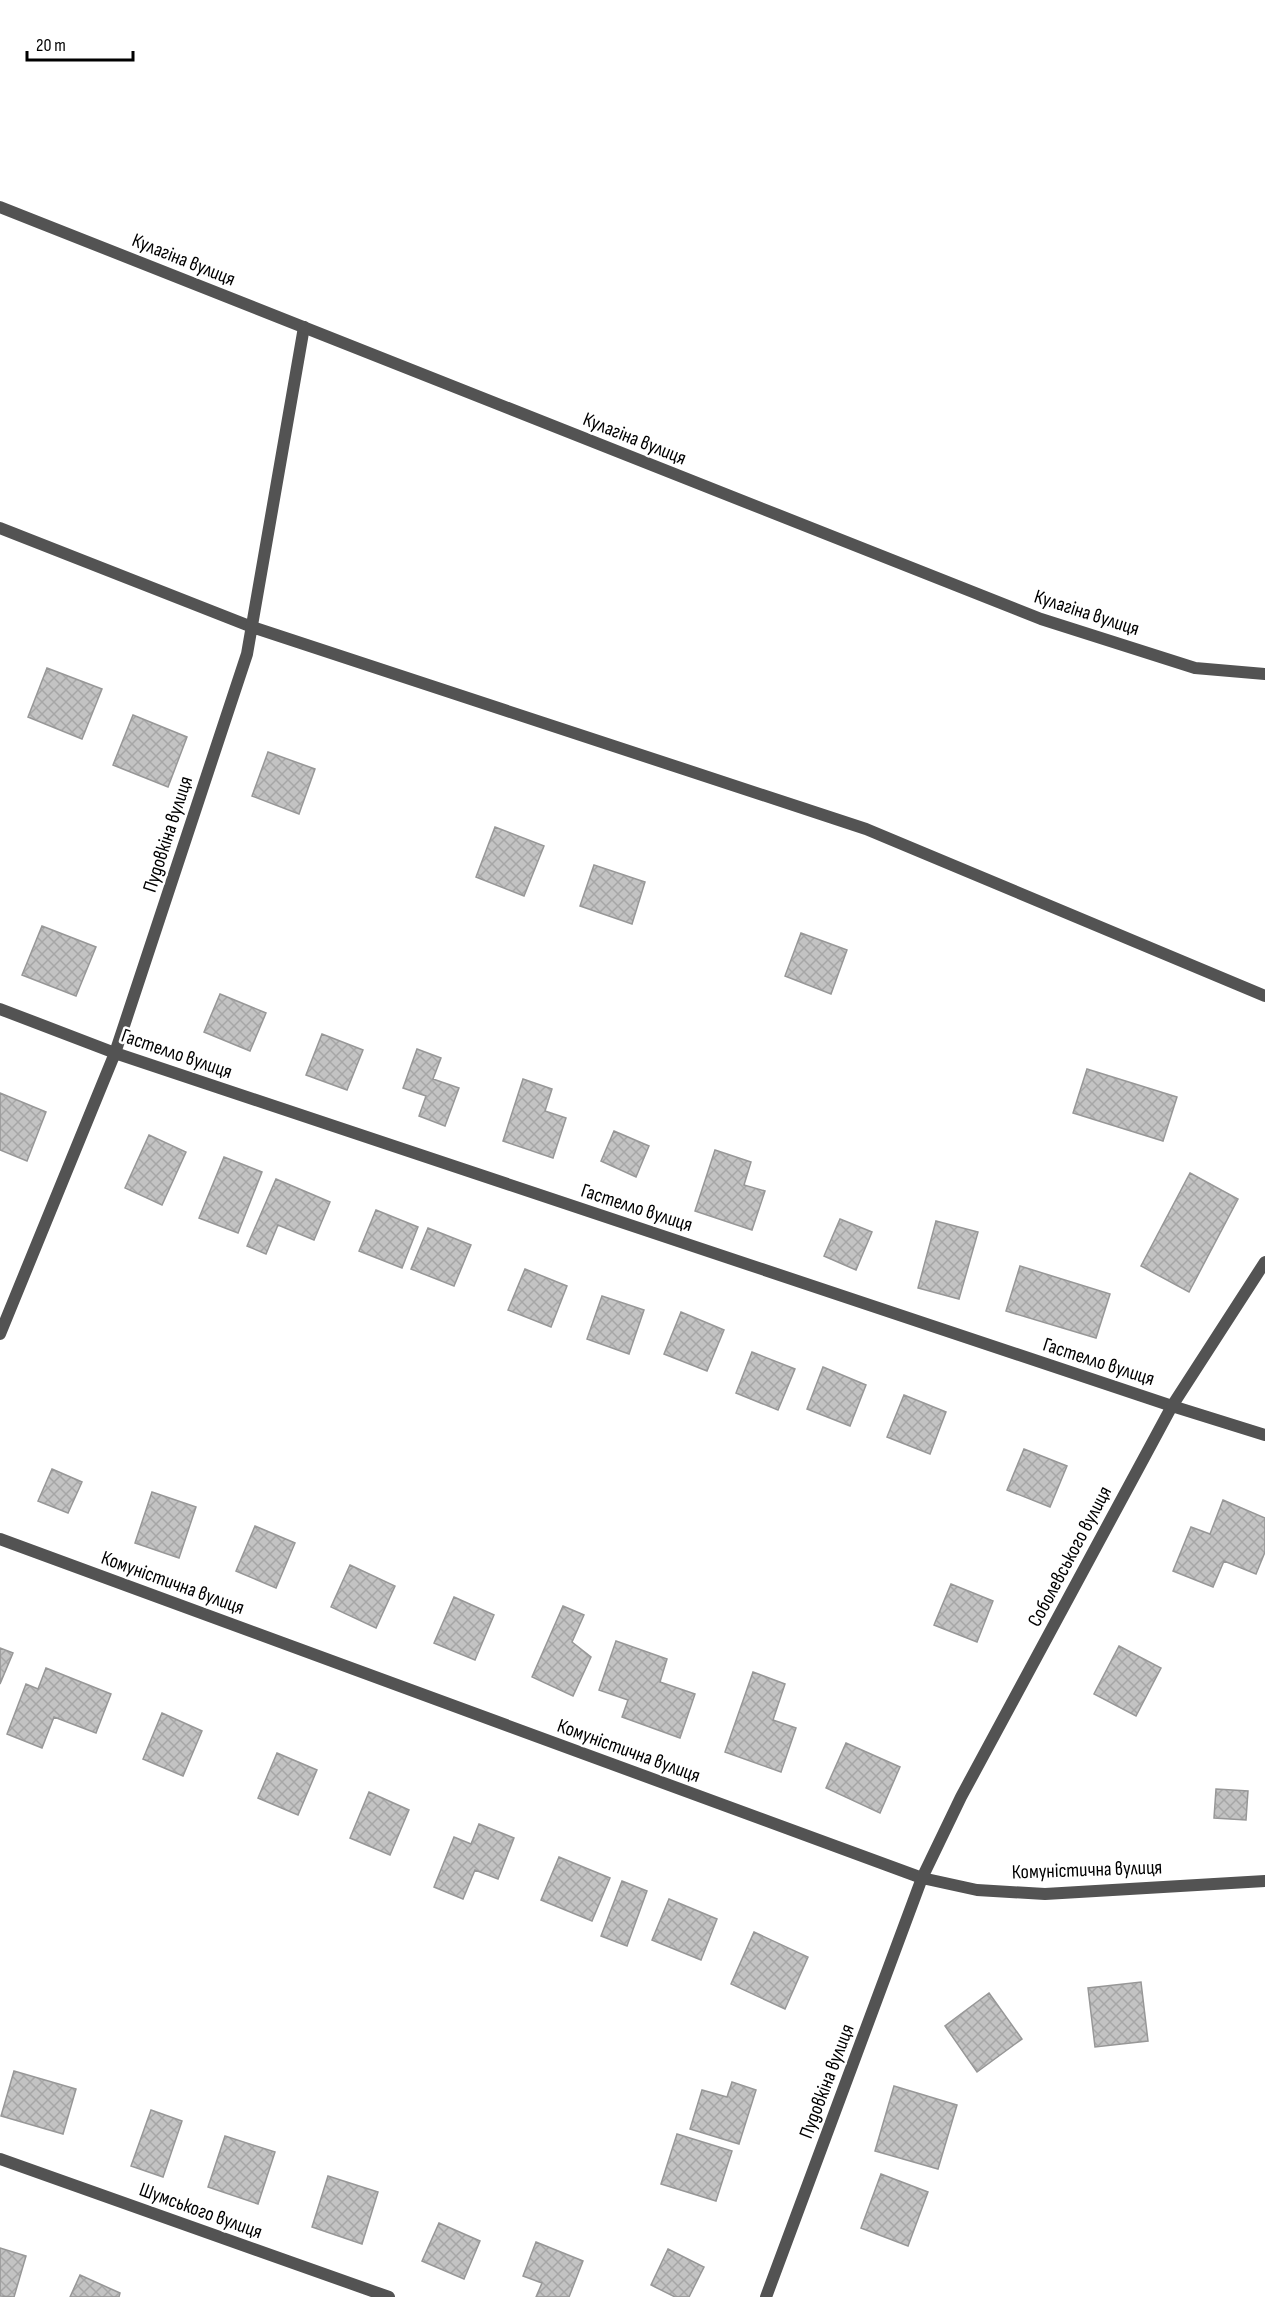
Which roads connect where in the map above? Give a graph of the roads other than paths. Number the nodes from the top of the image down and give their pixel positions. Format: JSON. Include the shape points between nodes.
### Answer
{"nodes":[{"id":1,"x":0,"y":207,"type":"edge"},
{"id":2,"x":304,"y":327,"type":"junction"},
{"id":3,"x":0,"y":528,"type":"edge"},
{"id":4,"x":252,"y":627,"type":"junction"},
{"id":5,"x":1265,"y":674,"type":"edge"},
{"id":6,"x":1265,"y":996,"type":"edge"},
{"id":7,"x":0,"y":1009,"type":"edge"},
{"id":8,"x":114,"y":1053,"type":"junction"},
{"id":9,"x":1265,"y":1262,"type":"edge"},
{"id":10,"x":0,"y":1334,"type":"edge"},
{"id":11,"x":1172,"y":1406,"type":"junction"},
{"id":12,"x":1265,"y":1435,"type":"edge"},
{"id":13,"x":0,"y":1539,"type":"edge"},
{"id":14,"x":922,"y":1878,"type":"junction"},
{"id":15,"x":1265,"y":1881,"type":"edge"},
{"id":16,"x":0,"y":2159,"type":"edge"},
{"id":17,"x":389,"y":2297,"type":"edge"},
{"id":18,"x":766,"y":2297,"type":"edge"}],
"edges":[{"from":1,"to":2,"type":"street","name":"Кулагіна вулиця"},
{"from":2,"to":4,"type":"street","name":"Пудовкіна вулиця"},
{"from":2,"to":5,"type":"street","name":"Кулагіна вулиця","via":[[1041,619],[1195,668]]},
{"from":3,"to":4,"type":"street"},
{"from":4,"to":6,"type":"street","via":[[866,829]]},
{"from":4,"to":8,"type":"street","name":"Пудовкіна вулиця","via":[[247,654]]},
{"from":7,"to":8,"type":"street","name":"Гастелло вулиця"},
{"from":8,"to":10,"type":"street","name":"Пудовкіна вулиця"},
{"from":8,"to":11,"type":"street","name":"Гастелло вулиця"},
{"from":9,"to":11,"type":"street","name":"Соболевського вулиця"},
{"from":11,"to":12,"type":"street","name":"Гастелло вулиця"},
{"from":11,"to":14,"type":"street","name":"Соболевського вулиця","via":[[961,1797]]},
{"from":13,"to":14,"type":"street","name":"Комуністична вулиця"},
{"from":14,"to":15,"type":"street","name":"Комуністична вулиця","via":[[977,1890],[1045,1894]]},
{"from":14,"to":18,"type":"street","name":"Пудовкіна вулиця"},
{"from":16,"to":17,"type":"street","name":"Шумського вулиця"}]}
